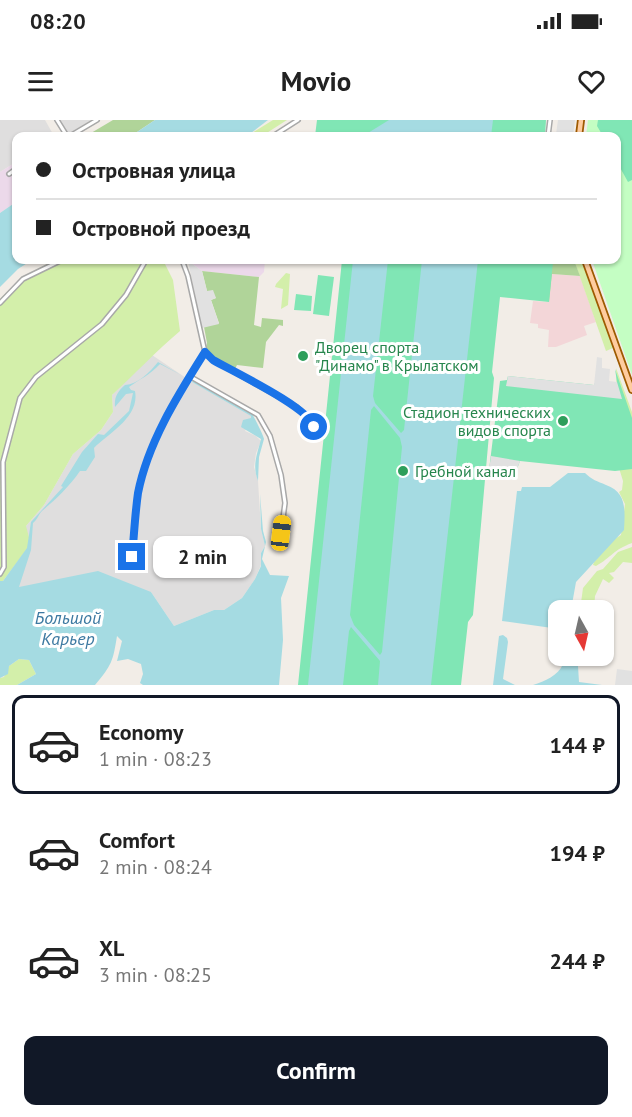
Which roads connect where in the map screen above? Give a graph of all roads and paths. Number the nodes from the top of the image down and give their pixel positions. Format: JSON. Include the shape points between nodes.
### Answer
{"nodes":[{"id":1,"x":97,"y":120,"type":"edge"},
{"id":2,"x":298,"y":120,"type":"edge"},
{"id":3,"x":76,"y":132,"type":"edge"},
{"id":4,"x":279,"y":132,"type":"edge"},
{"id":5,"x":12,"y":172,"type":"edge"},
{"id":6,"x":9,"y":174,"type":"dead end"},
{"id":7,"x":54,"y":264,"type":"edge"},
{"id":8,"x":144,"y":264,"type":"edge"},
{"id":9,"x":184,"y":264,"type":"edge"},
{"id":10,"x":586,"y":264,"type":"edge"},
{"id":11,"x":0,"y":303,"type":"edge"},
{"id":12,"x":205,"y":352,"type":"junction"},
{"id":13,"x":191,"y":377,"type":"junction"},
{"id":14,"x":632,"y":390,"type":"edge"},
{"id":15,"x":314,"y":424,"type":"dead end"},
{"id":16,"x":1,"y":463,"type":"edge"},
{"id":17,"x":2,"y":517,"type":"edge"},
{"id":18,"x":281,"y":533,"type":"dead end"},
{"id":19,"x":132,"y":557,"type":"dead end"},
{"id":20,"x":0,"y":574,"type":"edge"}],
"edges":[{"from":1,"to":3,"type":"street"},
{"from":2,"to":4,"type":"street"},
{"from":5,"to":6,"type":"street"},
{"from":7,"to":11,"type":"street","via":[[23,279]]},
{"from":8,"to":16,"type":"street","via":[[126,295],[102,324],[26,388],[15,410]]},
{"from":9,"to":12,"type":"street"},
{"from":10,"to":14,"type":"main road"},
{"from":12,"to":13,"type":"street"},
{"from":12,"to":15,"type":"street","via":[[297,407]]},
{"from":13,"to":18,"type":"street","via":[[258,415],[270,436],[281,475],[285,503]]},
{"from":13,"to":19,"type":"street","via":[[148,458],[139,492]]},
{"from":16,"to":17,"type":"street"},
{"from":17,"to":20,"type":"street","via":[[4,567]]}]}
